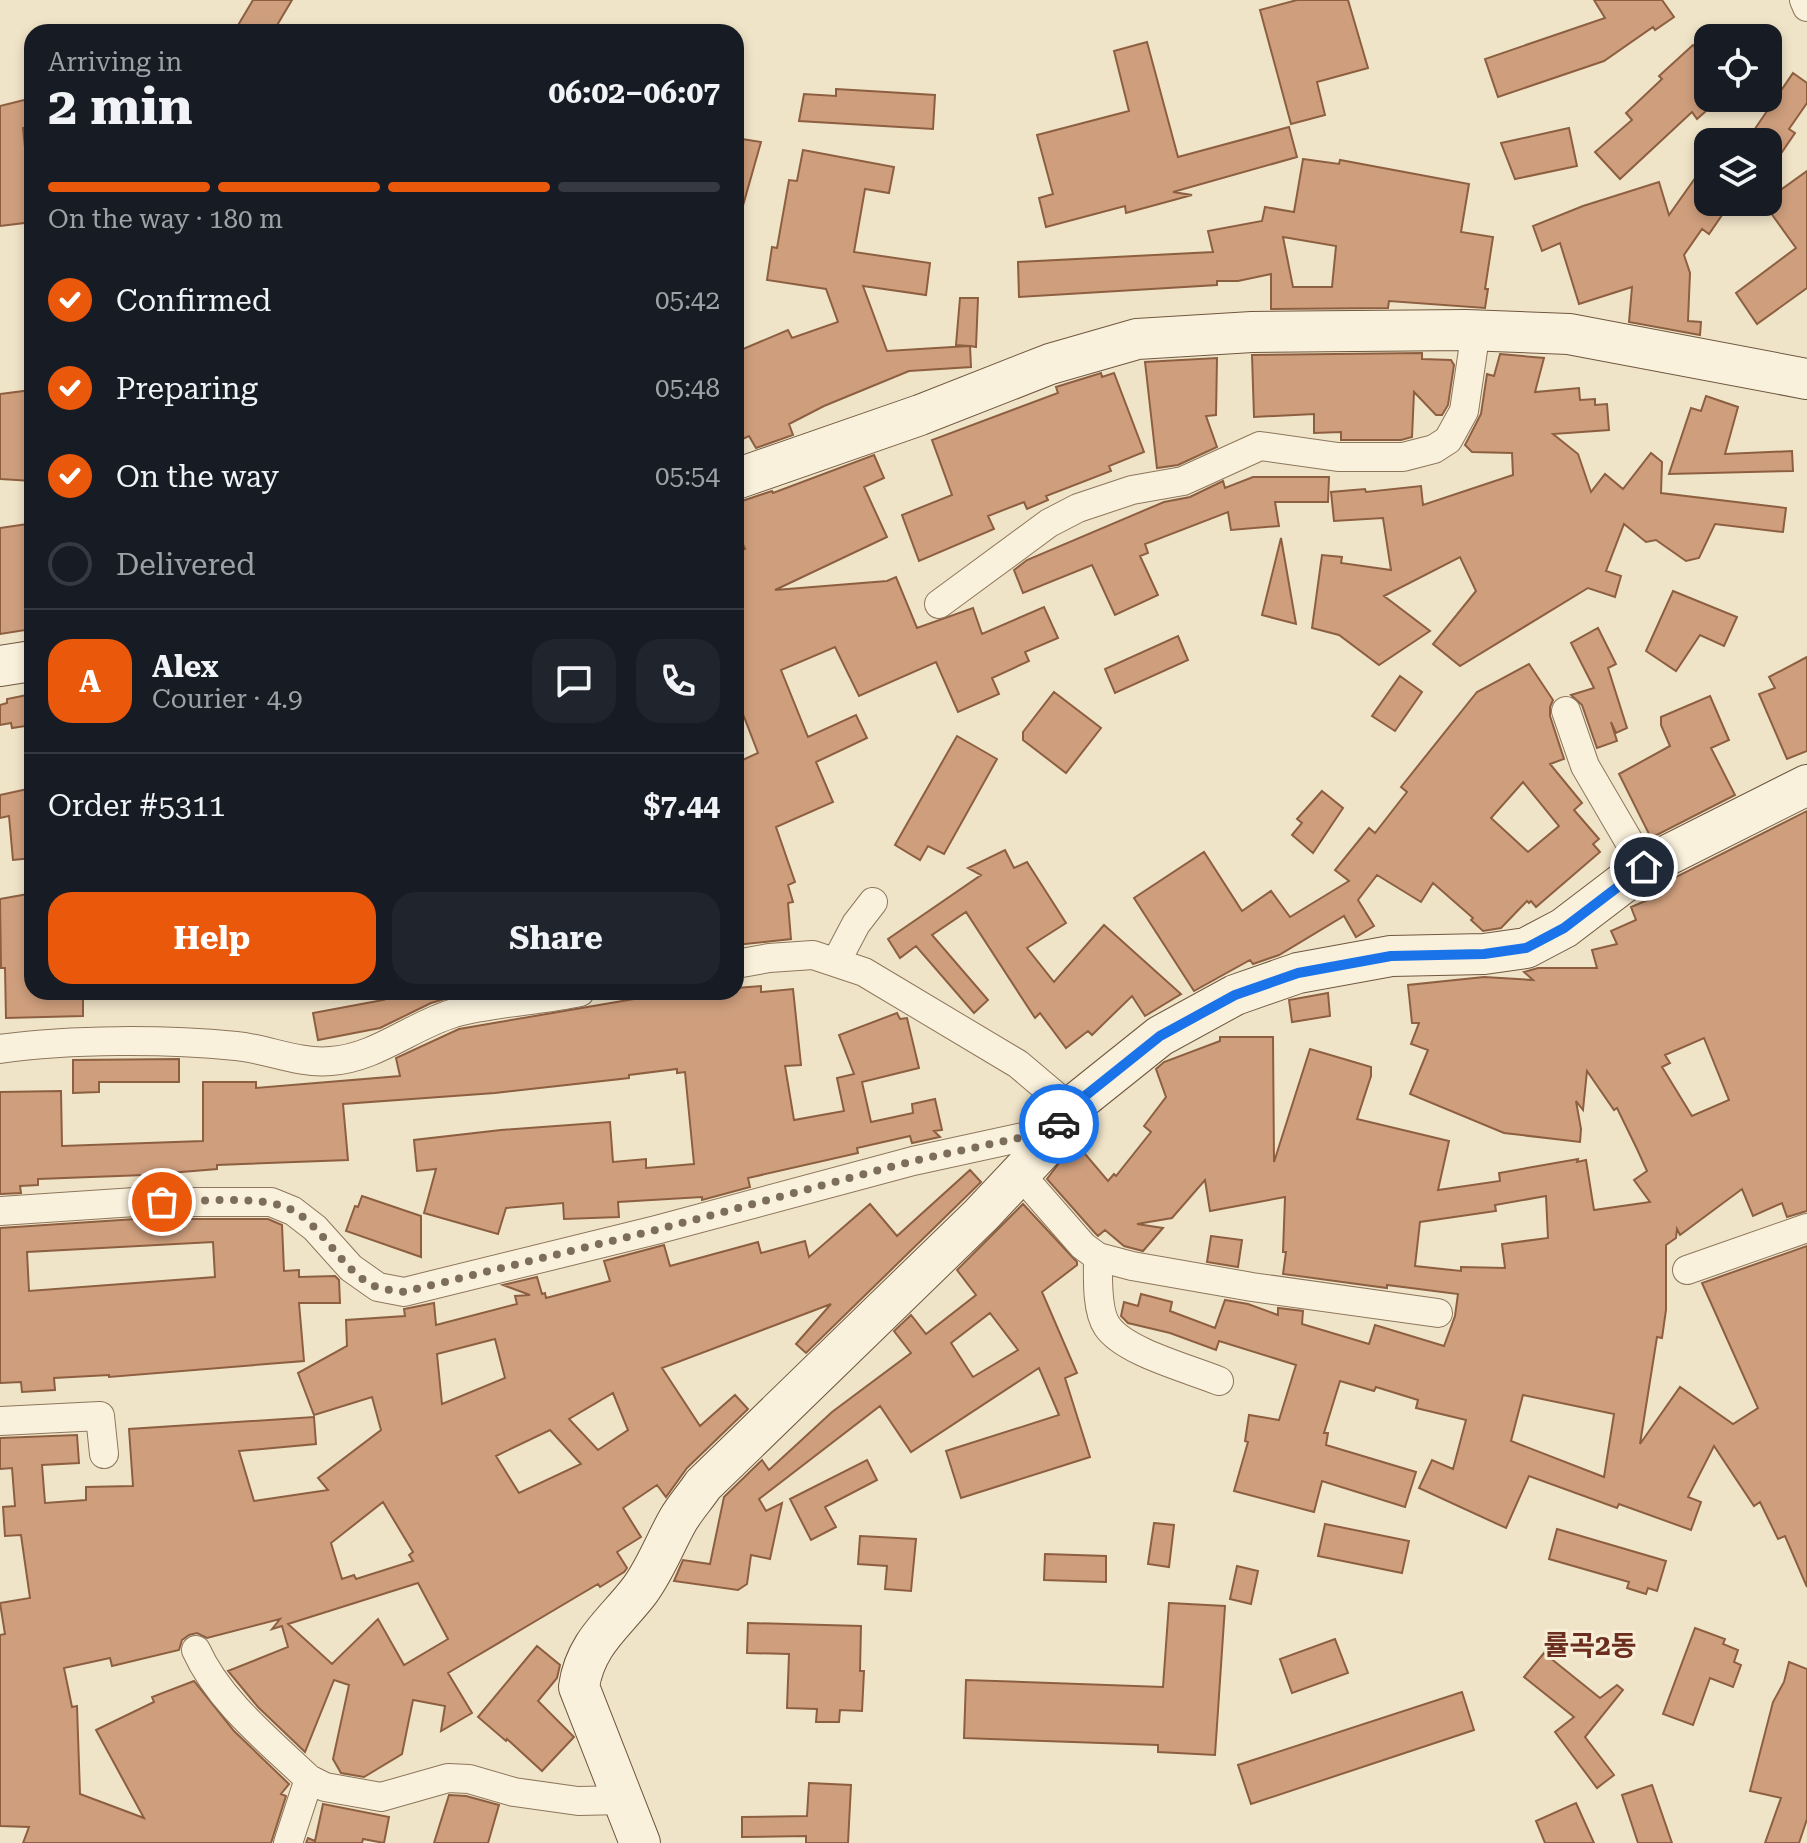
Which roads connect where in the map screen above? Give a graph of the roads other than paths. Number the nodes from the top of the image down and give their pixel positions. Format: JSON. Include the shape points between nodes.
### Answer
{"nodes":[{"id":1,"x":1804,"y":0,"type":"edge"},
{"id":2,"x":1807,"y":7,"type":"edge"},
{"id":3,"x":1476,"y":330,"type":"junction"},
{"id":4,"x":1807,"y":379,"type":"edge"},
{"id":5,"x":744,"y":476,"type":"edge"},
{"id":6,"x":939,"y":604,"type":"dead end"},
{"id":7,"x":24,"y":662,"type":"edge"},
{"id":8,"x":0,"y":666,"type":"edge"},
{"id":9,"x":1566,"y":711,"type":"dead end"},
{"id":10,"x":1807,"y":785,"type":"edge"},
{"id":11,"x":1644,"y":867,"type":"junction"},
{"id":12,"x":873,"y":902,"type":"dead end"},
{"id":13,"x":836,"y":962,"type":"junction"},
{"id":14,"x":744,"y":963,"type":"edge"},
{"id":15,"x":523,"y":1000,"type":"edge"},
{"id":16,"x":0,"y":1049,"type":"edge"},
{"id":17,"x":1062,"y":1119,"type":"junction"},
{"id":18,"x":1020,"y":1174,"type":"junction"},
{"id":19,"x":0,"y":1211,"type":"edge"},
{"id":20,"x":1807,"y":1228,"type":"edge"},
{"id":21,"x":1098,"y":1257,"type":"junction"},
{"id":22,"x":1687,"y":1270,"type":"dead end"},
{"id":23,"x":1438,"y":1313,"type":"dead end"},
{"id":24,"x":1219,"y":1381,"type":"dead end"},
{"id":25,"x":0,"y":1421,"type":"edge"},
{"id":26,"x":104,"y":1454,"type":"dead end"},
{"id":27,"x":196,"y":1650,"type":"dead end"},
{"id":28,"x":309,"y":1779,"type":"junction"},
{"id":29,"x":624,"y":1800,"type":"junction"},
{"id":30,"x":288,"y":1843,"type":"edge"},
{"id":31,"x":640,"y":1843,"type":"edge"}],
"edges":[{"from":1,"to":2,"type":"street"},
{"from":3,"to":4,"type":"street","via":[[1569,334]]},
{"from":3,"to":5,"type":"street","via":[[1137,339],[1050,364]]},
{"from":3,"to":6,"type":"street","via":[[1464,411],[1448,440],[1434,449],[1403,457],[1338,457],[1260,446],[1183,481],[1078,508],[1049,523]]},
{"from":7,"to":8,"type":"street"},
{"from":9,"to":11,"type":"street","via":[[1585,766]]},
{"from":10,"to":11,"type":"street"},
{"from":11,"to":17,"type":"street","via":[[1564,928],[1526,948],[1391,956],[1298,973],[1235,995],[1160,1036]]},
{"from":12,"to":13,"type":"street"},
{"from":13,"to":14,"type":"street","via":[[813,955]]},
{"from":13,"to":17,"type":"street","via":[[864,972],[1018,1064]]},
{"from":15,"to":16,"type":"street","via":[[453,1014],[368,1054],[332,1061],[302,1061],[255,1047],[206,1043]]},
{"from":17,"to":18,"type":"street"},
{"from":17,"to":19,"type":"street","via":[[656,1230],[404,1292],[378,1287],[351,1268],[315,1228],[271,1202],[135,1202]]},
{"from":18,"to":21,"type":"street"},
{"from":18,"to":29,"type":"street","via":[[703,1485],[640,1590],[592,1647],[579,1687]]},
{"from":20,"to":22,"type":"street"},
{"from":21,"to":23,"type":"street","via":[[1252,1287]]},
{"from":21,"to":24,"type":"street","via":[[1105,1323],[1118,1338]]},
{"from":25,"to":26,"type":"street","via":[[100,1416]]},
{"from":27,"to":28,"type":"street","via":[[226,1697]]},
{"from":28,"to":29,"type":"street","via":[[381,1797],[448,1778],[578,1801]]},
{"from":28,"to":30,"type":"street"},
{"from":29,"to":31,"type":"street"}]}
